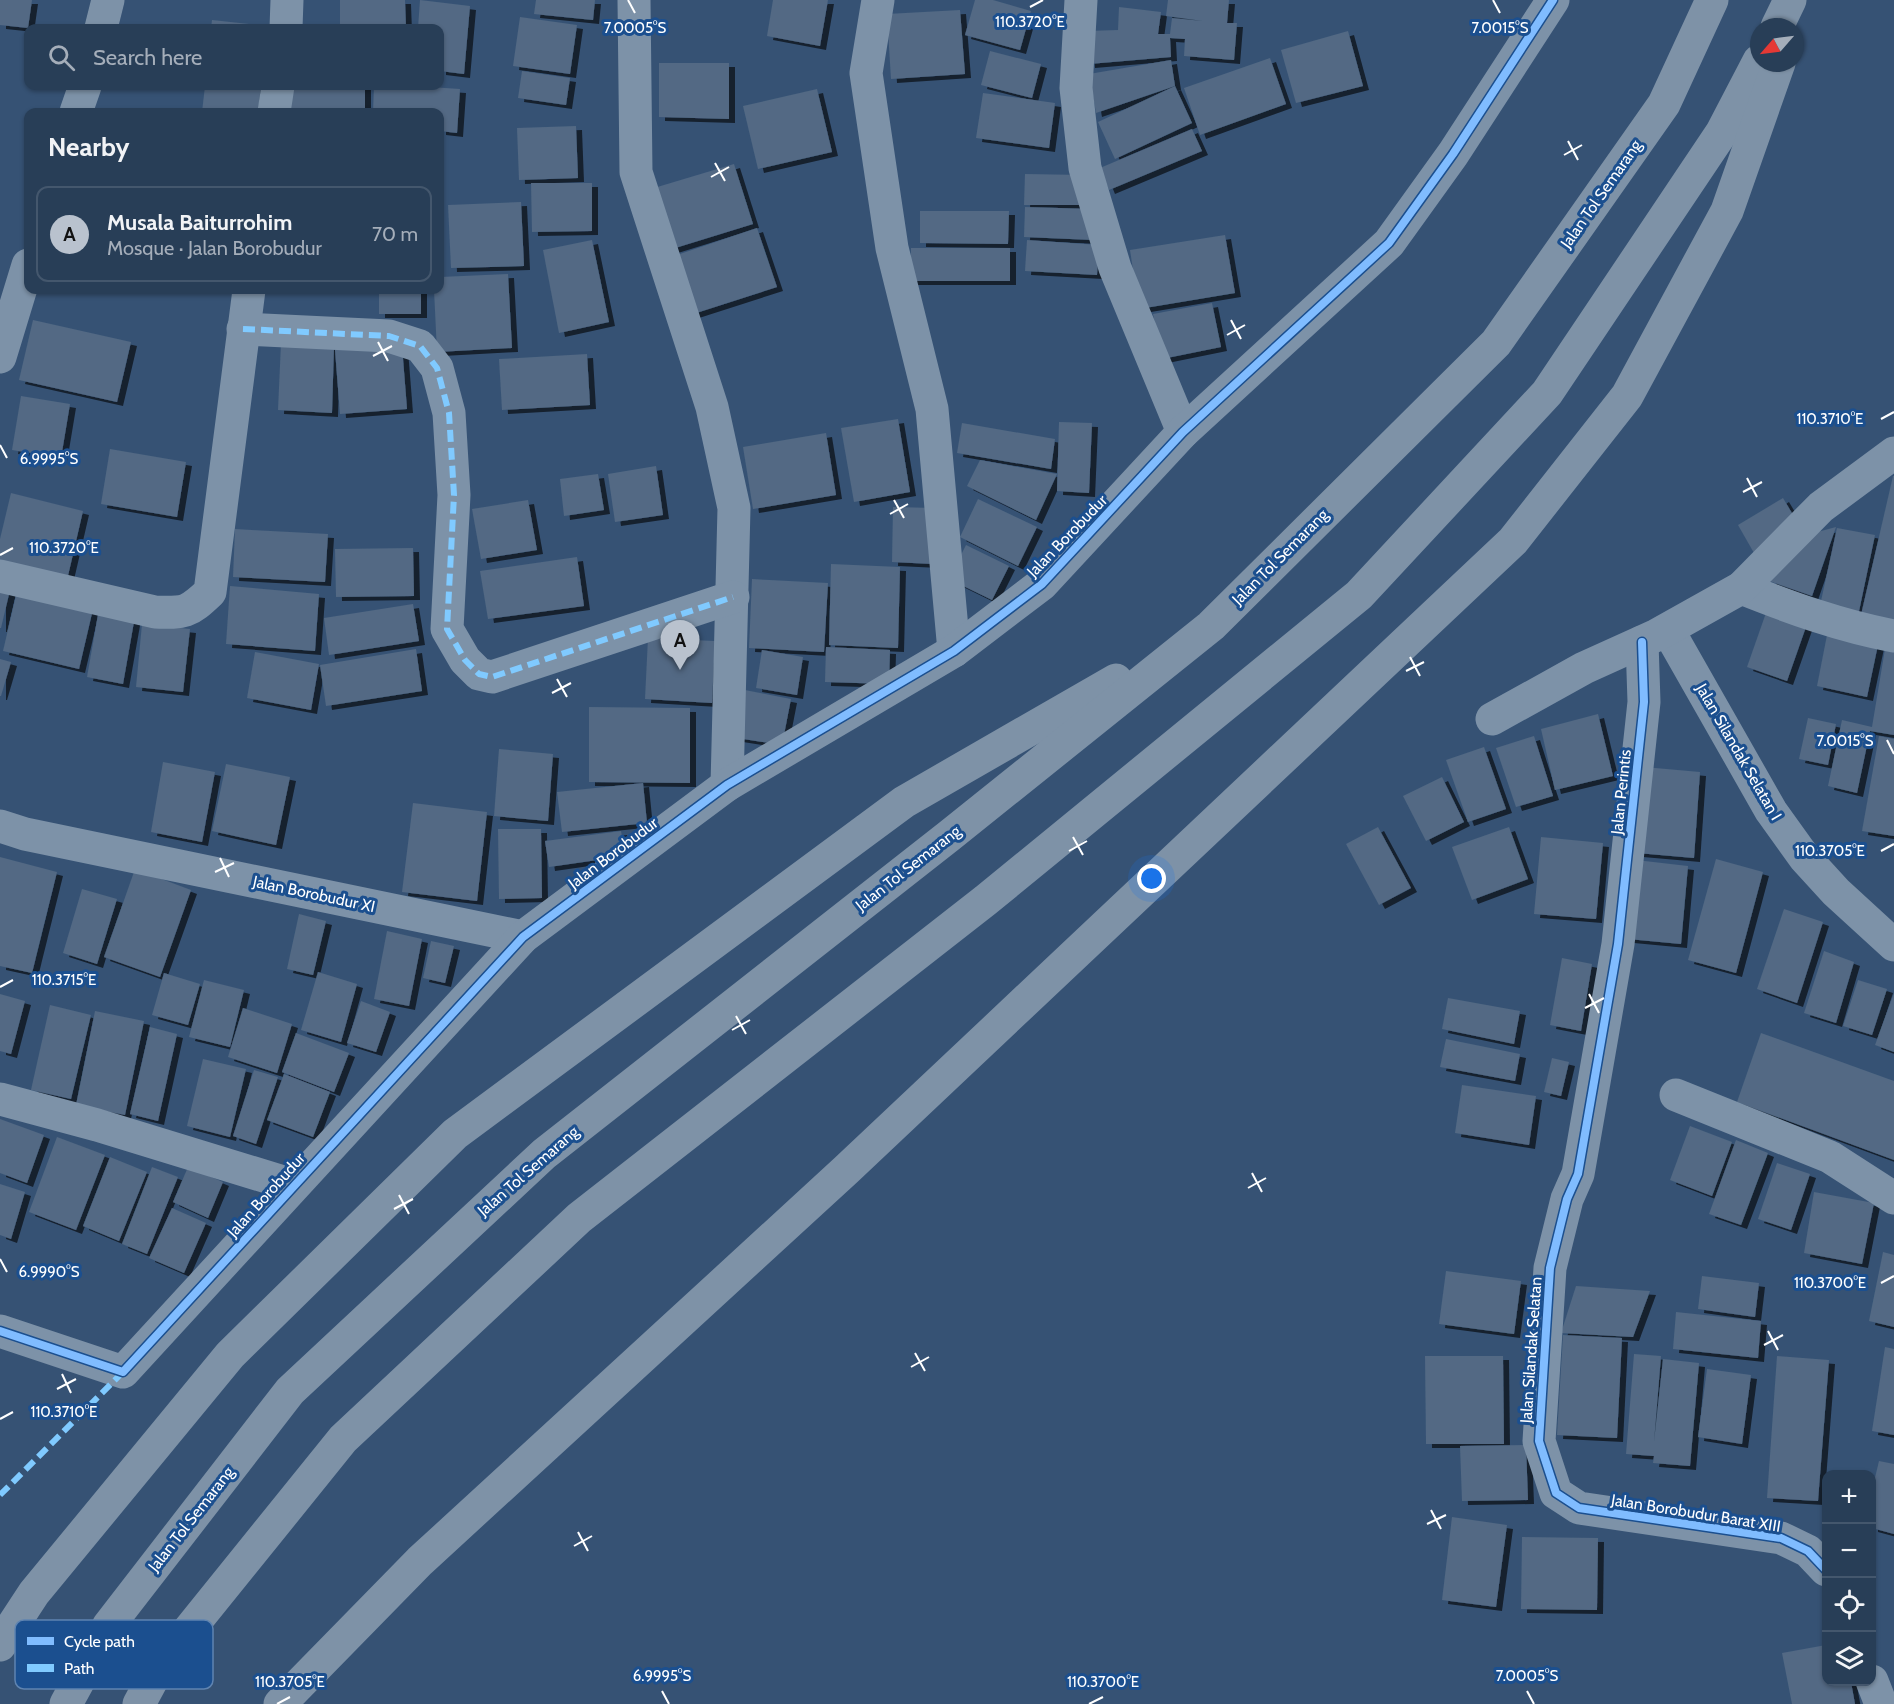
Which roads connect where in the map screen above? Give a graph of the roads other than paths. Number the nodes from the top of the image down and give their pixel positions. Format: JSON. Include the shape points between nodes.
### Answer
{"nodes":[{"id":1,"x":108,"y":0,"type":"edge"},
{"id":2,"x":287,"y":0,"type":"edge"},
{"id":3,"x":634,"y":0,"type":"edge"},
{"id":4,"x":878,"y":0,"type":"edge"},
{"id":5,"x":1081,"y":0,"type":"edge"},
{"id":6,"x":1552,"y":0,"type":"edge"},
{"id":7,"x":1712,"y":0,"type":"edge"},
{"id":8,"x":1791,"y":0,"type":"edge"},
{"id":9,"x":1802,"y":0,"type":"edge"},
{"id":10,"x":1781,"y":18,"type":"edge"},
{"id":11,"x":1795,"y":18,"type":"edge"},
{"id":12,"x":101,"y":24,"type":"edge"},
{"id":13,"x":286,"y":24,"type":"edge"},
{"id":14,"x":1753,"y":72,"type":"edge"},
{"id":15,"x":1776,"y":72,"type":"edge"},
{"id":16,"x":84,"y":90,"type":"edge"},
{"id":17,"x":277,"y":90,"type":"edge"},
{"id":18,"x":77,"y":108,"type":"edge"},
{"id":19,"x":275,"y":108,"type":"edge"},
{"id":20,"x":24,"y":278,"type":"edge"},
{"id":21,"x":248,"y":294,"type":"edge"},
{"id":22,"x":243,"y":329,"type":"junction"},
{"id":23,"x":0,"y":357,"type":"edge"},
{"id":24,"x":1183,"y":432,"type":"junction"},
{"id":25,"x":1894,"y":453,"type":"edge"},
{"id":26,"x":0,"y":576,"type":"edge"},
{"id":27,"x":1741,"y":588,"type":"junction"},
{"id":28,"x":733,"y":597,"type":"junction"},
{"id":29,"x":1211,"y":626,"type":"junction"},
{"id":30,"x":1655,"y":636,"type":"junction"},
{"id":31,"x":1894,"y":636,"type":"edge"},
{"id":32,"x":954,"y":651,"type":"junction"},
{"id":33,"x":1492,"y":719,"type":"dead end"},
{"id":34,"x":727,"y":785,"type":"junction"},
{"id":35,"x":0,"y":826,"type":"edge"},
{"id":36,"x":523,"y":937,"type":"junction"},
{"id":37,"x":1894,"y":945,"type":"edge"},
{"id":38,"x":1677,"y":1095,"type":"dead end"},
{"id":39,"x":0,"y":1099,"type":"edge"},
{"id":40,"x":1578,"y":1174,"type":"joint"},
{"id":41,"x":293,"y":1185,"type":"junction"},
{"id":42,"x":1894,"y":1198,"type":"edge"},
{"id":43,"x":0,"y":1331,"type":"edge"},
{"id":44,"x":1556,"y":1493,"type":"joint"},
{"id":45,"x":1822,"y":1565,"type":"edge"},
{"id":46,"x":17,"y":1620,"type":"edge"},
{"id":47,"x":113,"y":1620,"type":"edge"},
{"id":48,"x":197,"y":1620,"type":"edge"},
{"id":49,"x":15,"y":1623,"type":"edge"},
{"id":50,"x":0,"y":1646,"type":"edge"},
{"id":51,"x":1874,"y":1686,"type":"edge"},
{"id":52,"x":74,"y":1689,"type":"edge"},
{"id":53,"x":147,"y":1689,"type":"edge"},
{"id":54,"x":66,"y":1704,"type":"edge"},
{"id":55,"x":139,"y":1704,"type":"edge"},
{"id":56,"x":280,"y":1704,"type":"edge"},
{"id":57,"x":1881,"y":1704,"type":"edge"}],
"edges":[{"from":1,"to":12,"type":"street"},
{"from":2,"to":13,"type":"street"},
{"from":3,"to":28,"type":"street","via":[[636,172],[712,407],[734,508]]},
{"from":4,"to":32,"type":"street","via":[[866,73],[892,248],[932,410]]},
{"from":5,"to":24,"type":"street","via":[[1076,88],[1085,168],[1115,268]]},
{"from":6,"to":24,"type":"street","name":"Jalan Borobudur","via":[[1453,154],[1389,243]]},
{"from":7,"to":29,"type":"highway","name":"Jalan Tol Semarang","via":[[1664,104],[1496,343]]},
{"from":8,"to":10,"type":"highway"},
{"from":9,"to":11,"type":"highway"},
{"from":14,"to":48,"type":"highway","via":[[1722,132],[1547,393],[1359,595],[986,900],[579,1218],[343,1439]]},
{"from":15,"to":56,"type":"highway","via":[[1727,211],[1628,396],[1513,541],[855,1161],[420,1561]]},
{"from":16,"to":18,"type":"street"},
{"from":17,"to":19,"type":"street"},
{"from":20,"to":23,"type":"street"},
{"from":21,"to":22,"type":"street"},
{"from":22,"to":26,"type":"street","via":[[210,592],[182,613],[155,612]]},
{"from":22,"to":28,"type":"street","via":[[389,336],[420,346],[437,368],[449,413],[454,495],[447,629],[465,660],[479,674],[492,677]]},
{"from":24,"to":32,"type":"street","name":"Jalan Borobudur","via":[[1042,584]]},
{"from":25,"to":27,"type":"street","via":[[1821,507]]},
{"from":27,"to":30,"type":"street"},
{"from":27,"to":31,"type":"street","via":[[1796,609]]},
{"from":28,"to":34,"type":"street"},
{"from":29,"to":46,"type":"highway","via":[[904,802],[455,1134],[230,1355],[34,1593]]},
{"from":29,"to":47,"type":"highway","name":"Jalan Tol Semarang","via":[[544,1154],[290,1391]]},
{"from":30,"to":33,"type":"street","via":[[1584,668]]},
{"from":30,"to":37,"type":"street","name":"Jalan Silandak Selatan I","via":[[1804,857]]},
{"from":30,"to":40,"type":"street","name":"Jalan Perintis","via":[[1644,702],[1618,944]]},
{"from":32,"to":34,"type":"street","name":"Jalan Borobudur"},
{"from":34,"to":36,"type":"street","name":"Jalan Borobudur"},
{"from":35,"to":36,"type":"street","name":"Jalan Borobudur XI"},
{"from":36,"to":41,"type":"street","name":"Jalan Borobudur"},
{"from":38,"to":42,"type":"street","via":[[1830,1157]]},
{"from":39,"to":41,"type":"street"},
{"from":40,"to":44,"type":"street","name":"Jalan Silandak Selatan","via":[[1567,1199],[1550,1268],[1539,1442]]},
{"from":41,"to":43,"type":"street","name":"Jalan Borobudur","via":[[123,1372]]},
{"from":44,"to":45,"type":"street","name":"Jalan Borobudur Barat XIII","via":[[1579,1508],[1781,1538],[1808,1551]]},
{"from":49,"to":50,"type":"highway"},
{"from":51,"to":57,"type":"street"},
{"from":52,"to":54,"type":"highway","name":"Jalan Tol Semarang"},
{"from":53,"to":55,"type":"highway"}]}
